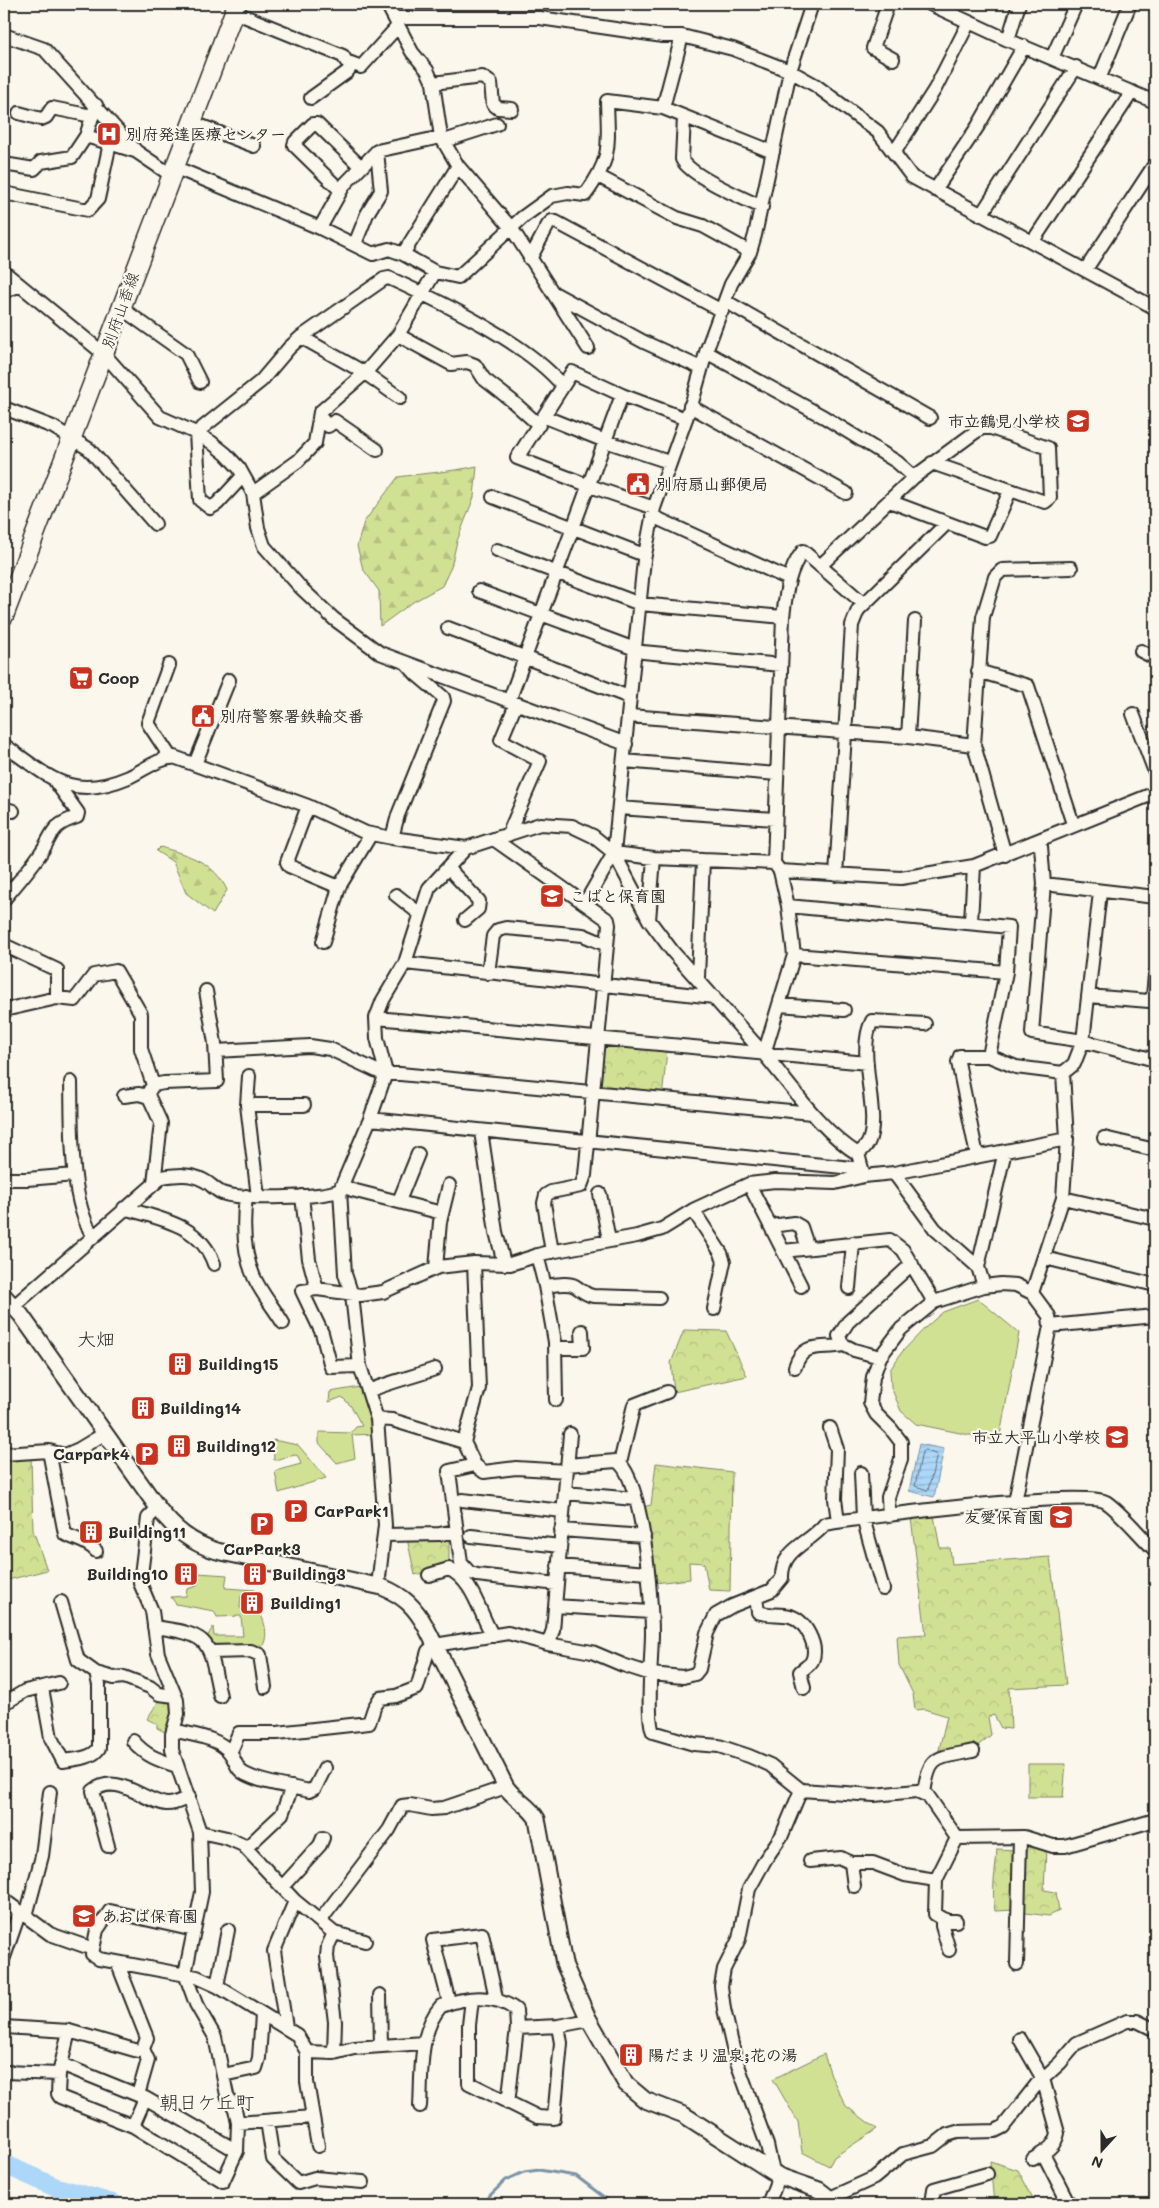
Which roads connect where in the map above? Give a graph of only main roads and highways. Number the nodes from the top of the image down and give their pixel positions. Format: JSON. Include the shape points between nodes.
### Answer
{"nodes":[{"id":1,"x":235,"y":8,"type":"edge"},
{"id":2,"x":4,"y":616,"type":"edge"}],
"edges":[{"from":1,"to":2,"type":"main road","name":"別府山香線"}]}
